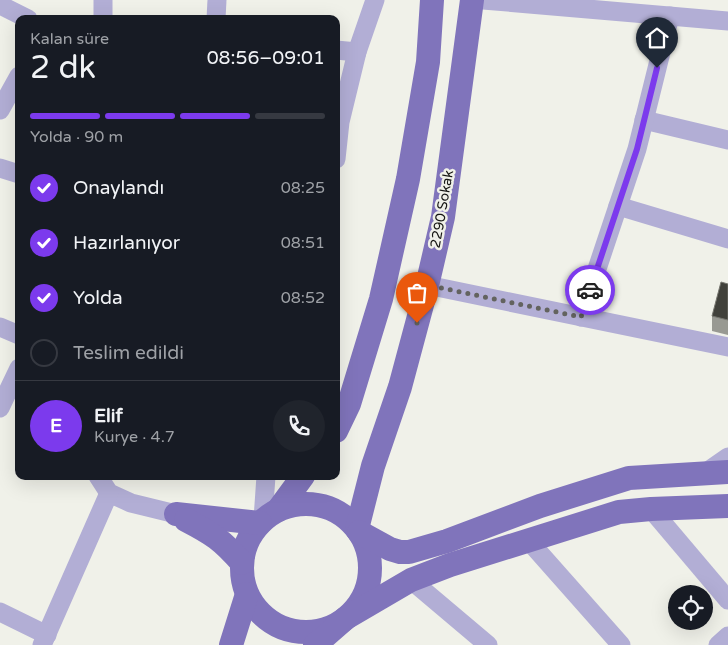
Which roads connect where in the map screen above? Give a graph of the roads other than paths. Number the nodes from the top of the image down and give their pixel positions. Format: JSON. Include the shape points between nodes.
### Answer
{"nodes":[{"id":1,"x":103,"y":0,"type":"edge"},
{"id":2,"x":217,"y":0,"type":"edge"},
{"id":3,"x":375,"y":0,"type":"edge"},
{"id":4,"x":432,"y":0,"type":"edge"},
{"id":5,"x":472,"y":0,"type":"edge"},
{"id":6,"x":483,"y":0,"type":"edge"},
{"id":7,"x":0,"y":5,"type":"edge"},
{"id":8,"x":20,"y":15,"type":"edge"},
{"id":9,"x":103,"y":15,"type":"edge"},
{"id":10,"x":216,"y":15,"type":"edge"},
{"id":11,"x":670,"y":16,"type":"junction"},
{"id":12,"x":728,"y":21,"type":"edge"},
{"id":13,"x":340,"y":50,"type":"edge"},
{"id":14,"x":357,"y":52,"type":"junction"},
{"id":15,"x":15,"y":83,"type":"edge"},
{"id":16,"x":0,"y":110,"type":"edge"},
{"id":17,"x":644,"y":120,"type":"junction"},
{"id":18,"x":340,"y":122,"type":"edge"},
{"id":19,"x":728,"y":140,"type":"edge"},
{"id":20,"x":0,"y":168,"type":"edge"},
{"id":21,"x":15,"y":173,"type":"edge"},
{"id":22,"x":618,"y":206,"type":"junction"},
{"id":23,"x":728,"y":239,"type":"edge"},
{"id":24,"x":427,"y":285,"type":"junction"},
{"id":25,"x":581,"y":317,"type":"junction"},
{"id":26,"x":0,"y":327,"type":"edge"},
{"id":27,"x":15,"y":333,"type":"edge"},
{"id":28,"x":728,"y":347,"type":"edge"},
{"id":29,"x":15,"y":376,"type":"edge"},
{"id":30,"x":0,"y":408,"type":"edge"},
{"id":31,"x":340,"y":423,"type":"edge"},
{"id":32,"x":728,"y":457,"type":"edge"},
{"id":33,"x":716,"y":473,"type":"edge"},
{"id":34,"x":101,"y":480,"type":"edge"},
{"id":35,"x":266,"y":480,"type":"edge"},
{"id":36,"x":299,"y":480,"type":"edge"},
{"id":37,"x":109,"y":493,"type":"junction"},
{"id":38,"x":728,"y":506,"type":"edge"},
{"id":39,"x":651,"y":509,"type":"junction"},
{"id":40,"x":176,"y":514,"type":"junction"},
{"id":41,"x":267,"y":517,"type":"junction"},
{"id":42,"x":358,"y":531,"type":"junction"},
{"id":43,"x":528,"y":540,"type":"junction"},
{"id":44,"x":242,"y":563,"type":"junction"},
{"id":45,"x":411,"y":580,"type":"junction"},
{"id":46,"x":247,"y":594,"type":"junction"},
{"id":47,"x":728,"y":600,"type":"edge"},
{"id":48,"x":0,"y":612,"type":"edge"},
{"id":49,"x":346,"y":618,"type":"junction"},
{"id":50,"x":728,"y":636,"type":"edge"},
{"id":51,"x":44,"y":640,"type":"edge"},
{"id":52,"x":324,"y":643,"type":"edge"},
{"id":53,"x":231,"y":645,"type":"edge"},
{"id":54,"x":488,"y":645,"type":"edge"},
{"id":55,"x":621,"y":645,"type":"edge"},
{"id":56,"x":718,"y":645,"type":"edge"}],
"edges":[{"from":1,"to":9,"type":"street"},
{"from":2,"to":10,"type":"street"},
{"from":3,"to":14,"type":"street"},
{"from":4,"to":31,"type":"main road","via":[[426,72],[408,179],[383,290],[349,404]]},
{"from":5,"to":24,"type":"main road","name":"2290 Sokak","via":[[443,217]]},
{"from":6,"to":11,"type":"street"},
{"from":7,"to":8,"type":"street"},
{"from":11,"to":12,"type":"street"},
{"from":11,"to":17,"type":"street"},
{"from":13,"to":14,"type":"street"},
{"from":14,"to":18,"type":"street"},
{"from":15,"to":16,"type":"street"},
{"from":17,"to":19,"type":"street"},
{"from":17,"to":22,"type":"street"},
{"from":20,"to":21,"type":"street"},
{"from":22,"to":23,"type":"street"},
{"from":22,"to":25,"type":"street"},
{"from":24,"to":25,"type":"street"},
{"from":24,"to":42,"type":"main road","name":"2290 Sokak","via":[[400,387],[373,466]]},
{"from":25,"to":28,"type":"street"},
{"from":26,"to":27,"type":"street"},
{"from":29,"to":30,"type":"street"},
{"from":32,"to":33,"type":"street"},
{"from":33,"to":42,"type":"main road","via":[[629,478],[409,552],[390,549]]},
{"from":34,"to":37,"type":"street"},
{"from":35,"to":41,"type":"street"},
{"from":36,"to":41,"type":"main road"},
{"from":37,"to":40,"type":"street","via":[[131,503]]},
{"from":37,"to":51,"type":"street"},
{"from":38,"to":39,"type":"main road"},
{"from":39,"to":43,"type":"main road","via":[[619,512]]},
{"from":39,"to":47,"type":"street"},
{"from":40,"to":41,"type":"main road"},
{"from":40,"to":44,"type":"main road","via":[[213,533]]},
{"from":41,"to":42,"type":"main road","via":[[303,503],[324,506],[344,516]]},
{"from":41,"to":44,"type":"main road","via":[[249,536]]},
{"from":42,"to":49,"type":"main road","via":[[368,552],[370,574],[365,594],[354,612]]},
{"from":43,"to":45,"type":"main road"},
{"from":43,"to":55,"type":"street"},
{"from":44,"to":46,"type":"main road"},
{"from":45,"to":49,"type":"main road"},
{"from":45,"to":54,"type":"street"},
{"from":46,"to":49,"type":"main road","via":[[261,614],[278,626],[298,632],[318,632]]},
{"from":46,"to":53,"type":"main road"},
{"from":48,"to":51,"type":"street"},
{"from":49,"to":52,"type":"main road"},
{"from":50,"to":56,"type":"street"}]}
